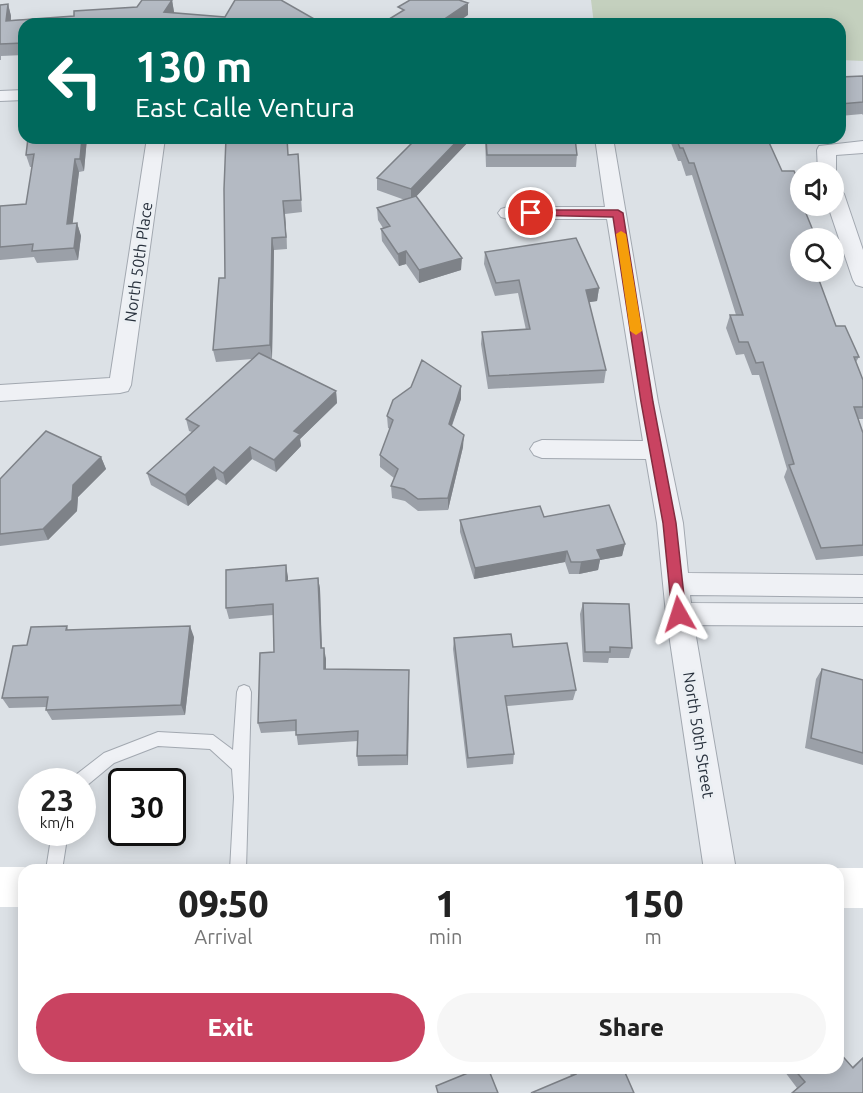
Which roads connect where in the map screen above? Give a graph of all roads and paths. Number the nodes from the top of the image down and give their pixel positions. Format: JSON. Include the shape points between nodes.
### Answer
{"nodes":[{"id":1,"x":18,"y":95,"type":"edge"},
{"id":2,"x":0,"y":96,"type":"edge"},
{"id":3,"x":155,"y":144,"type":"edge"},
{"id":4,"x":605,"y":144,"type":"edge"},
{"id":5,"x":863,"y":147,"type":"edge"},
{"id":6,"x":827,"y":162,"type":"edge"},
{"id":7,"x":508,"y":213,"type":"dead end"},
{"id":8,"x":618,"y":213,"type":"junction"},
{"id":9,"x":841,"y":216,"type":"edge"},
{"id":10,"x":863,"y":280,"type":"edge"},
{"id":11,"x":0,"y":393,"type":"edge"},
{"id":12,"x":542,"y":449,"type":"dead end"},
{"id":13,"x":656,"y":450,"type":"junction"},
{"id":14,"x":676,"y":584,"type":"junction"},
{"id":15,"x":800,"y":585,"type":"junction"},
{"id":16,"x":863,"y":586,"type":"edge"},
{"id":17,"x":679,"y":614,"type":"junction"},
{"id":18,"x":809,"y":614,"type":"junction"},
{"id":19,"x":863,"y":615,"type":"edge"},
{"id":20,"x":244,"y":692,"type":"dead end"},
{"id":21,"x":240,"y":766,"type":"junction"},
{"id":22,"x":96,"y":768,"type":"edge"},
{"id":23,"x":58,"y":846,"type":"edge"},
{"id":24,"x":55,"y":864,"type":"edge"},
{"id":25,"x":238,"y":864,"type":"edge"},
{"id":26,"x":719,"y":864,"type":"edge"},
{"id":27,"x":0,"y":887,"type":"edge"},
{"id":28,"x":18,"y":887,"type":"edge"},
{"id":29,"x":844,"y":888,"type":"edge"},
{"id":30,"x":863,"y":888,"type":"edge"}],
"edges":[{"from":1,"to":2,"type":"street"},
{"from":3,"to":11,"type":"street","name":"North 50th Place","via":[[120,386]]},
{"from":4,"to":8,"type":"street","name":"North 50th Street"},
{"from":5,"to":6,"type":"street","via":[[826,150]]},
{"from":7,"to":8,"type":"street"},
{"from":8,"to":13,"type":"street","name":"North 50th Street"},
{"from":9,"to":10,"type":"street"},
{"from":12,"to":13,"type":"street"},
{"from":13,"to":14,"type":"street","name":"North 50th Street","via":[[670,523]]},
{"from":14,"to":15,"type":"street"},
{"from":14,"to":17,"type":"street","name":"North 50th Street"},
{"from":15,"to":16,"type":"street"},
{"from":15,"to":18,"type":"street"},
{"from":17,"to":18,"type":"street"},
{"from":17,"to":26,"type":"street","name":"North 50th Street"},
{"from":18,"to":19,"type":"street"},
{"from":20,"to":21,"type":"lane"},
{"from":21,"to":22,"type":"lane","via":[[213,742],[158,740],[109,758]]},
{"from":21,"to":25,"type":"lane"},
{"from":23,"to":24,"type":"lane"},
{"from":27,"to":28,"type":"street"},
{"from":29,"to":30,"type":"street"}]}
